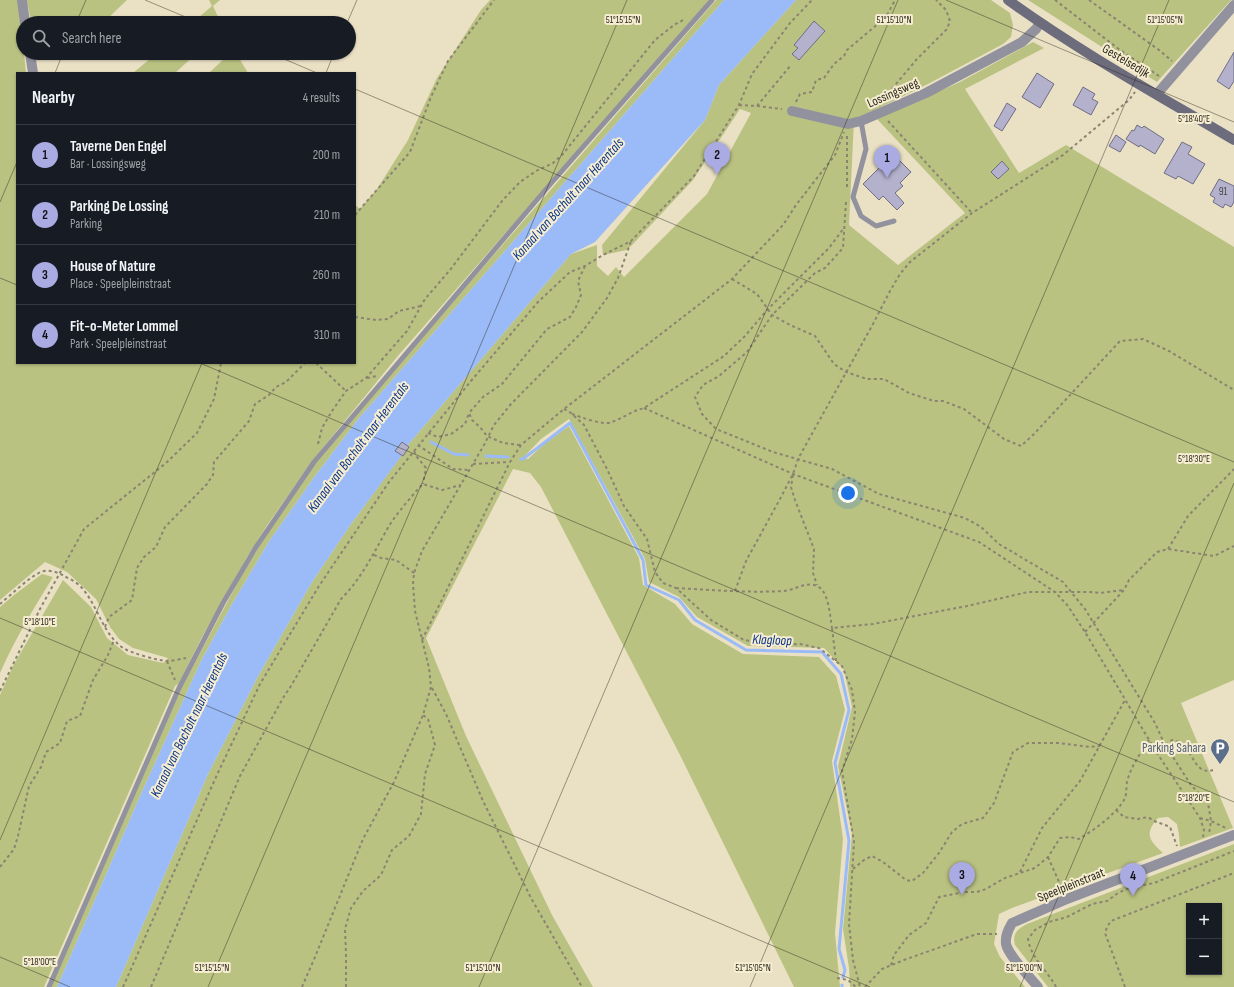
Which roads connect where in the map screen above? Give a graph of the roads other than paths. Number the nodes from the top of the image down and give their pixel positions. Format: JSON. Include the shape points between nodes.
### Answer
{"nodes":[{"id":1,"x":22,"y":0,"type":"edge"},
{"id":2,"x":712,"y":0,"type":"edge"},
{"id":3,"x":1008,"y":0,"type":"edge"},
{"id":4,"x":1234,"y":5,"type":"edge"},
{"id":5,"x":24,"y":16,"type":"edge"},
{"id":6,"x":1040,"y":23,"type":"junction"},
{"id":7,"x":31,"y":60,"type":"edge"},
{"id":8,"x":33,"y":72,"type":"edge"},
{"id":9,"x":1157,"y":94,"type":"junction"},
{"id":10,"x":792,"y":111,"type":"road end"},
{"id":11,"x":862,"y":121,"type":"junction"},
{"id":12,"x":1234,"y":140,"type":"edge"},
{"id":13,"x":894,"y":221,"type":"dead end"},
{"id":14,"x":1231,"y":832,"type":"edge"},
{"id":15,"x":48,"y":987,"type":"edge"},
{"id":16,"x":1038,"y":987,"type":"edge"}],
"edges":[{"from":1,"to":5,"type":"street"},
{"from":2,"to":15,"type":"lane","via":[[547,188],[314,462],[256,548],[223,603],[179,688]]},
{"from":3,"to":6,"type":"main road","name":"Gestelsedijk"},
{"from":4,"to":9,"type":"street"},
{"from":6,"to":9,"type":"main road","name":"Gestelsedijk"},
{"from":6,"to":11,"type":"street","name":"Lossingsweg","via":[[1022,42],[926,93]]},
{"from":7,"to":8,"type":"street"},
{"from":9,"to":12,"type":"main road","name":"Gestelsedijk"},
{"from":10,"to":11,"type":"street","name":"Lossingsweg","via":[[848,124]]},
{"from":11,"to":13,"type":"lane","via":[[866,148],[853,198],[861,216],[876,226]]},
{"from":14,"to":16,"type":"street","name":"Speelpleinstraat","via":[[1205,846],[1012,923],[1006,934],[1006,944]]}]}
